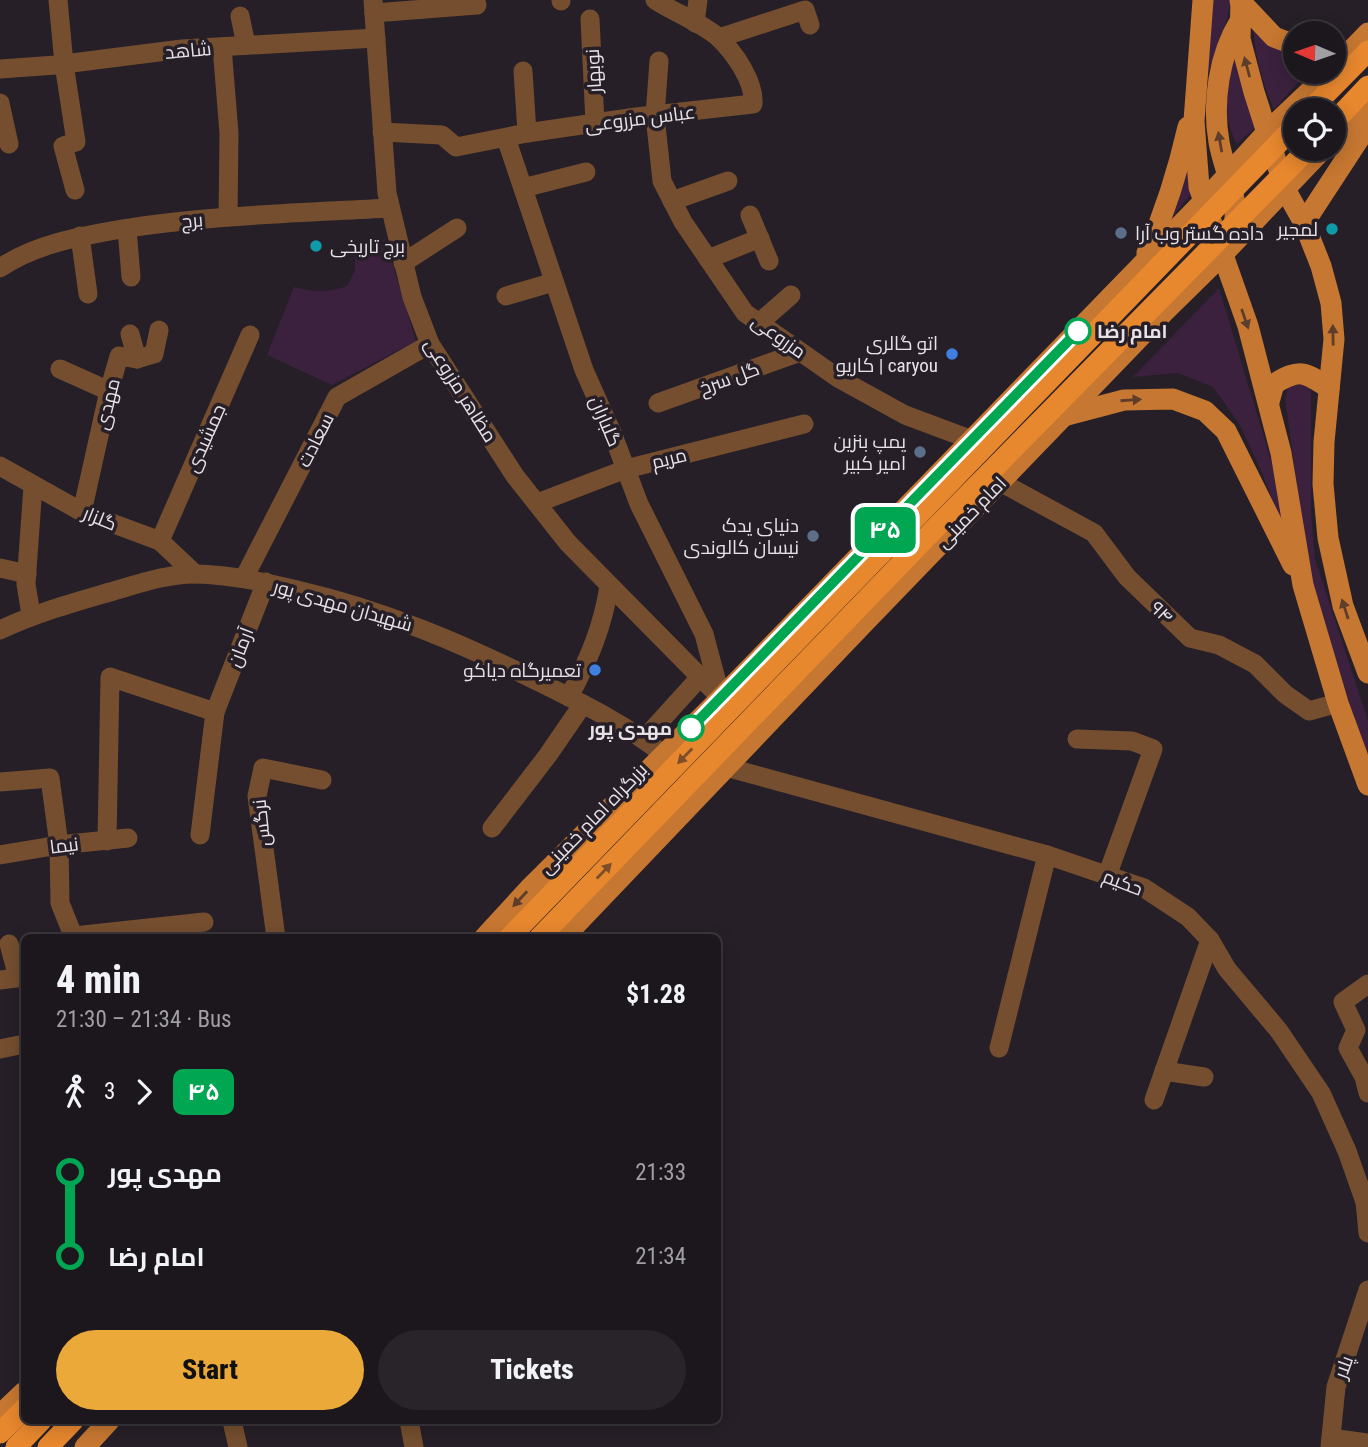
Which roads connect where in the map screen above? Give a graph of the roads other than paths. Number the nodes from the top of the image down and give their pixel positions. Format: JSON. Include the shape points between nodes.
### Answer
{"nodes":[{"id":1,"x":58,"y":0,"type":"edge"},
{"id":2,"x":655,"y":0,"type":"edge"},
{"id":3,"x":698,"y":0,"type":"edge"},
{"id":4,"x":1203,"y":0,"type":"edge"},
{"id":5,"x":477,"y":5,"type":"dead end"},
{"id":6,"x":373,"y":7,"type":"edge"},
{"id":7,"x":1240,"y":7,"type":"edge"},
{"id":8,"x":240,"y":16,"type":"dead end"},
{"id":9,"x":590,"y":19,"type":"dead end"},
{"id":10,"x":695,"y":23,"type":"junction"},
{"id":11,"x":810,"y":25,"type":"dead end"},
{"id":12,"x":1368,"y":33,"type":"edge"},
{"id":13,"x":376,"y":38,"type":"junction"},
{"id":14,"x":719,"y":38,"type":"junction"},
{"id":15,"x":1283,"y":41,"type":"edge"},
{"id":16,"x":246,"y":45,"type":"junction"},
{"id":17,"x":222,"y":47,"type":"junction"},
{"id":18,"x":1368,"y":51,"type":"edge"},
{"id":19,"x":1346,"y":53,"type":"edge"},
{"id":20,"x":659,"y":61,"type":"dead end"},
{"id":21,"x":64,"y":64,"type":"junction"},
{"id":22,"x":0,"y":69,"type":"edge"},
{"id":23,"x":523,"y":71,"type":"dead end"},
{"id":24,"x":1314,"y":84,"type":"edge"},
{"id":25,"x":1368,"y":86,"type":"edge"},
{"id":26,"x":1196,"y":98,"type":"junction"},
{"id":27,"x":1323,"y":98,"type":"edge"},
{"id":28,"x":1368,"y":102,"type":"edge"},
{"id":29,"x":0,"y":103,"type":"edge"},
{"id":30,"x":1346,"y":109,"type":"edge"},
{"id":31,"x":655,"y":116,"type":"junction"},
{"id":32,"x":595,"y":123,"type":"junction"},
{"id":33,"x":1346,"y":125,"type":"edge"},
{"id":34,"x":1368,"y":125,"type":"edge"},
{"id":35,"x":1268,"y":131,"type":"junction"},
{"id":36,"x":382,"y":132,"type":"junction"},
{"id":37,"x":527,"y":133,"type":"junction"},
{"id":38,"x":506,"y":138,"type":"junction"},
{"id":39,"x":1283,"y":138,"type":"edge"},
{"id":40,"x":9,"y":144,"type":"dead end"},
{"id":41,"x":1296,"y":161,"type":"edge"},
{"id":42,"x":1312,"y":161,"type":"edge"},
{"id":43,"x":586,"y":172,"type":"dead end"},
{"id":44,"x":1228,"y":174,"type":"junction"},
{"id":45,"x":728,"y":181,"type":"dead end"},
{"id":46,"x":523,"y":188,"type":"junction"},
{"id":47,"x":1285,"y":189,"type":"junction"},
{"id":48,"x":75,"y":190,"type":"dead end"},
{"id":49,"x":672,"y":201,"type":"junction"},
{"id":50,"x":1203,"y":202,"type":"junction"},
{"id":51,"x":390,"y":208,"type":"junction"},
{"id":52,"x":750,"y":215,"type":"dead end"},
{"id":53,"x":228,"y":217,"type":"junction"},
{"id":54,"x":1304,"y":223,"type":"junction"},
{"id":55,"x":127,"y":229,"type":"junction"},
{"id":56,"x":457,"y":229,"type":"dead end"},
{"id":57,"x":80,"y":236,"type":"junction"},
{"id":58,"x":760,"y":238,"type":"junction"},
{"id":59,"x":1222,"y":255,"type":"junction"},
{"id":60,"x":708,"y":259,"type":"junction"},
{"id":61,"x":769,"y":261,"type":"dead end"},
{"id":62,"x":403,"y":262,"type":"junction"},
{"id":63,"x":1141,"y":266,"type":"junction"},
{"id":64,"x":0,"y":268,"type":"edge"},
{"id":65,"x":131,"y":277,"type":"dead end"},
{"id":66,"x":554,"y":282,"type":"junction"},
{"id":67,"x":88,"y":294,"type":"dead end"},
{"id":68,"x":790,"y":295,"type":"dead end"},
{"id":69,"x":506,"y":296,"type":"dead end"},
{"id":70,"x":759,"y":323,"type":"junction"},
{"id":71,"x":159,"y":330,"type":"dead end"},
{"id":72,"x":130,"y":334,"type":"dead end"},
{"id":73,"x":250,"y":335,"type":"dead end"},
{"id":74,"x":430,"y":345,"type":"junction"},
{"id":75,"x":800,"y":352,"type":"junction"},
{"id":76,"x":136,"y":359,"type":"junction"},
{"id":77,"x":60,"y":369,"type":"dead end"},
{"id":78,"x":1329,"y":388,"type":"junction"},
{"id":79,"x":109,"y":391,"type":"junction"},
{"id":80,"x":1269,"y":402,"type":"junction"},
{"id":81,"x":659,"y":403,"type":"dead end"},
{"id":82,"x":1065,"y":416,"type":"junction"},
{"id":83,"x":804,"y":424,"type":"dead end"},
{"id":84,"x":972,"y":440,"type":"junction"},
{"id":85,"x":0,"y":466,"type":"edge"},
{"id":86,"x":626,"y":469,"type":"junction"},
{"id":87,"x":1000,"y":482,"type":"junction"},
{"id":88,"x":33,"y":486,"type":"junction"},
{"id":89,"x":537,"y":503,"type":"junction"},
{"id":90,"x":82,"y":512,"type":"junction"},
{"id":91,"x":160,"y":541,"type":"junction"},
{"id":92,"x":0,"y":568,"type":"edge"},
{"id":93,"x":27,"y":574,"type":"junction"},
{"id":94,"x":195,"y":574,"type":"junction"},
{"id":95,"x":244,"y":578,"type":"junction"},
{"id":96,"x":266,"y":582,"type":"junction"},
{"id":97,"x":1303,"y":585,"type":"junction"},
{"id":98,"x":608,"y":586,"type":"junction"},
{"id":99,"x":31,"y":615,"type":"junction"},
{"id":100,"x":0,"y":630,"type":"edge"},
{"id":101,"x":1368,"y":672,"type":"edge"},
{"id":102,"x":701,"y":676,"type":"junction"},
{"id":103,"x":721,"y":698,"type":"junction"},
{"id":104,"x":576,"y":700,"type":"junction"},
{"id":105,"x":1338,"y":703,"type":"junction"},
{"id":106,"x":215,"y":712,"type":"junction"},
{"id":107,"x":644,"y":739,"type":"junction"},
{"id":108,"x":1077,"y":739,"type":"dead end"},
{"id":109,"x":663,"y":754,"type":"junction"},
{"id":110,"x":726,"y":767,"type":"junction"},
{"id":111,"x":322,"y":780,"type":"dead end"},
{"id":112,"x":0,"y":782,"type":"edge"},
{"id":113,"x":1368,"y":785,"type":"edge"},
{"id":114,"x":492,"y":828,"type":"dead end"},
{"id":115,"x":200,"y":835,"type":"dead end"},
{"id":116,"x":128,"y":838,"type":"dead end"},
{"id":117,"x":107,"y":841,"type":"junction"},
{"id":118,"x":59,"y":845,"type":"junction"},
{"id":119,"x":0,"y":855,"type":"edge"},
{"id":120,"x":1046,"y":855,"type":"junction"},
{"id":121,"x":1107,"y":876,"type":"junction"},
{"id":122,"x":204,"y":922,"type":"dead end"},
{"id":123,"x":73,"y":934,"type":"edge"},
{"id":124,"x":100,"y":934,"type":"edge"},
{"id":125,"x":275,"y":934,"type":"edge"},
{"id":126,"x":488,"y":934,"type":"edge"},
{"id":127,"x":513,"y":934,"type":"edge"},
{"id":128,"x":543,"y":934,"type":"edge"},
{"id":129,"x":567,"y":934,"type":"edge"},
{"id":130,"x":1209,"y":940,"type":"junction"},
{"id":131,"x":9,"y":944,"type":"dead end"},
{"id":132,"x":14,"y":978,"type":"edge"},
{"id":133,"x":1368,"y":984,"type":"edge"},
{"id":134,"x":21,"y":1045,"type":"edge"},
{"id":135,"x":999,"y":1048,"type":"dead end"},
{"id":136,"x":0,"y":1049,"type":"edge"},
{"id":137,"x":1164,"y":1071,"type":"junction"},
{"id":138,"x":1204,"y":1077,"type":"dead end"},
{"id":139,"x":1368,"y":1093,"type":"edge"},
{"id":140,"x":1154,"y":1100,"type":"dead end"},
{"id":141,"x":1367,"y":1196,"type":"edge"},
{"id":142,"x":1368,"y":1233,"type":"edge"},
{"id":143,"x":1368,"y":1290,"type":"edge"},
{"id":144,"x":21,"y":1395,"type":"edge"},
{"id":145,"x":21,"y":1412,"type":"edge"},
{"id":146,"x":0,"y":1415,"type":"edge"},
{"id":147,"x":38,"y":1424,"type":"edge"},
{"id":148,"x":70,"y":1424,"type":"edge"},
{"id":149,"x":79,"y":1424,"type":"edge"},
{"id":150,"x":106,"y":1424,"type":"edge"},
{"id":151,"x":233,"y":1424,"type":"edge"},
{"id":152,"x":410,"y":1424,"type":"edge"},
{"id":153,"x":0,"y":1433,"type":"edge"},
{"id":154,"x":1331,"y":1443,"type":"edge"},
{"id":155,"x":1368,"y":1443,"type":"edge"},
{"id":156,"x":16,"y":1447,"type":"edge"},
{"id":157,"x":48,"y":1447,"type":"edge"},
{"id":158,"x":58,"y":1447,"type":"edge"},
{"id":159,"x":85,"y":1447,"type":"edge"},
{"id":160,"x":238,"y":1447,"type":"edge"},
{"id":161,"x":414,"y":1447,"type":"edge"}],
"edges":[{"from":1,"to":21,"type":"street"},
{"from":2,"to":10,"type":"street","name":"عباس مزروعی"},
{"from":3,"to":10,"type":"street"},
{"from":4,"to":26,"type":"main road"},
{"from":5,"to":6,"type":"street"},
{"from":6,"to":13,"type":"street","name":"مظاهر مزروعی"},
{"from":7,"to":15,"type":"main road"},
{"from":35,"to":7,"type":"main road","one_way":true,"via":[[1240,39]]},
{"from":44,"to":7,"type":"main road","one_way":true,"via":[[1219,142],[1219,80]]},
{"from":8,"to":16,"type":"street"},
{"from":9,"to":32,"type":"street","name":"نوبهار"},
{"from":10,"to":14,"type":"street","name":"عباس مزروعی"},
{"from":11,"to":14,"type":"street","via":[[805,10]]},
{"from":12,"to":19,"type":"main road"},
{"from":13,"to":16,"type":"street","name":"شاهد"},
{"from":13,"to":36,"type":"street","name":"مظاهر مزروعی"},
{"from":14,"to":31,"type":"street","name":"عباس مزروعی","via":[[745,72],[754,92],[753,104]]},
{"from":16,"to":17,"type":"street","name":"شاهد"},
{"from":17,"to":21,"type":"street","name":"شاهد"},
{"from":17,"to":53,"type":"street","via":[[229,133]]},
{"from":18,"to":27,"type":"highway"},
{"from":20,"to":31,"type":"street","name":"مزروعی"},
{"from":21,"to":22,"type":"street","name":"شاهد"},
{"from":21,"to":48,"type":"street","via":[[76,142],[63,146]]},
{"from":23,"to":37,"type":"street"},
{"from":24,"to":35,"type":"main road"},
{"from":25,"to":30,"type":"highway"},
{"from":26,"to":50,"type":"main road","via":[[1194,121]]},
{"from":26,"to":63,"type":"main road","via":[[1177,172]]},
{"from":28,"to":33,"type":"main road"},
{"from":29,"to":40,"type":"street"},
{"from":31,"to":32,"type":"street","name":"عباس مزروعی"},
{"from":31,"to":49,"type":"street","name":"مزروعی","via":[[662,181]]},
{"from":32,"to":37,"type":"street","name":"عباس مزروعی"},
{"from":34,"to":54,"type":"main road"},
{"from":35,"to":44,"type":"main road"},
{"from":35,"to":47,"type":"main road"},
{"from":36,"to":38,"type":"street","name":"عباس مزروعی","via":[[442,135],[456,147]]},
{"from":36,"to":51,"type":"street","name":"مظاهر مزروعی"},
{"from":37,"to":38,"type":"street","name":"عباس مزروعی"},
{"from":38,"to":46,"type":"street","name":"گلباران"},
{"from":39,"to":127,"type":"highway","name":"بزرگراه امام خمینی","one_way":true,"bridge":true},
{"from":128,"to":41,"type":"highway","one_way":true,"bridge":true},
{"from":42,"to":47,"type":"main road","name":"امام خمینی"},
{"from":43,"to":46,"type":"street"},
{"from":44,"to":50,"type":"main road"},
{"from":44,"to":59,"type":"main road","via":[[1235,219]]},
{"from":45,"to":49,"type":"street"},
{"from":46,"to":66,"type":"street","name":"گلباران"},
{"from":47,"to":54,"type":"main road"},
{"from":47,"to":59,"type":"main road","name":"امام خمینی"},
{"from":49,"to":60,"type":"street","name":"مزروعی"},
{"from":50,"to":59,"type":"main road"},
{"from":50,"to":63,"type":"main road"},
{"from":51,"to":53,"type":"street","name":"برج"},
{"from":51,"to":62,"type":"street","name":"مظاهر مزروعی"},
{"from":52,"to":58,"type":"street"},
{"from":53,"to":55,"type":"street","name":"برج"},
{"from":78,"to":54,"type":"main road","one_way":true,"via":[[1334,339],[1331,303]]},
{"from":55,"to":57,"type":"street","name":"برج"},
{"from":55,"to":65,"type":"street"},
{"from":56,"to":62,"type":"street"},
{"from":57,"to":64,"type":"street","name":"برج","via":[[15,257]]},
{"from":57,"to":67,"type":"street"},
{"from":58,"to":60,"type":"street"},
{"from":58,"to":61,"type":"street"},
{"from":59,"to":80,"type":"main road","one_way":true},
{"from":59,"to":82,"type":"main road","name":"امام خمینی"},
{"from":60,"to":70,"type":"street","name":"مزروعی","via":[[745,313]]},
{"from":62,"to":74,"type":"street","name":"مظاهر مزروعی"},
{"from":63,"to":84,"type":"main road"},
{"from":66,"to":69,"type":"street"},
{"from":66,"to":86,"type":"street","name":"گلباران","via":[[584,370]]},
{"from":68,"to":70,"type":"street"},
{"from":70,"to":75,"type":"street","name":"مزروعی"},
{"from":71,"to":76,"type":"street","name":"مهدی","via":[[154,354]]},
{"from":72,"to":76,"type":"street"},
{"from":73,"to":91,"type":"street","name":"جمشیدی"},
{"from":74,"to":89,"type":"street","name":"مظاهر مزروعی"},
{"from":74,"to":95,"type":"street","name":"سعادت","via":[[337,397]]},
{"from":75,"to":81,"type":"street","name":"گل سرخ"},
{"from":75,"to":84,"type":"street","name":"مزروعی","via":[[905,415]]},
{"from":76,"to":79,"type":"street","name":"مهدی","via":[[119,356]]},
{"from":77,"to":79,"type":"street"},
{"from":78,"to":80,"type":"main road","via":[[1308,374],[1289,375],[1274,384]]},
{"from":101,"to":78,"type":"main road","one_way":true,"via":[[1343,606],[1328,538],[1323,484]]},
{"from":79,"to":90,"type":"street","name":"مهدی"},
{"from":80,"to":97,"type":"main road"},
{"from":82,"to":87,"type":"main road","name":"امام خمینی"},
{"from":82,"to":97,"type":"main road","one_way":true,"via":[[1124,400],[1173,400],[1205,411],[1226,430]]},
{"from":83,"to":86,"type":"street","name":"مریم"},
{"from":84,"to":103,"type":"main road"},
{"from":85,"to":88,"type":"street","name":"گلزار"},
{"from":86,"to":89,"type":"street","name":"مریم"},
{"from":86,"to":103,"type":"street","name":"گلباران","via":[[704,634]]},
{"from":87,"to":105,"type":"street","name":"۹۴","via":[[1094,533],[1127,577],[1190,638],[1219,645],[1255,664],[1309,711]]},
{"from":87,"to":110,"type":"main road","name":"امام خمینی"},
{"from":88,"to":90,"type":"street","name":"گلزار"},
{"from":88,"to":93,"type":"street"},
{"from":89,"to":98,"type":"street","name":"مظاهر مزروعی"},
{"from":90,"to":91,"type":"street","name":"گلزار"},
{"from":91,"to":94,"type":"street","name":"گلزار"},
{"from":92,"to":93,"type":"street"},
{"from":93,"to":99,"type":"street"},
{"from":94,"to":95,"type":"street","name":"شهیدان مهدی پور"},
{"from":94,"to":99,"type":"street","name":"شهیدان مهدی پور","via":[[150,581]]},
{"from":95,"to":96,"type":"street","name":"شهیدان مهدی پور"},
{"from":96,"to":104,"type":"street","name":"شهیدان مهدی پور","via":[[413,624]]},
{"from":96,"to":106,"type":"street","name":"آرمان"},
{"from":97,"to":105,"type":"main road"},
{"from":98,"to":102,"type":"street","name":"مظاهر مزروعی"},
{"from":98,"to":104,"type":"street","via":[[605,613]]},
{"from":99,"to":100,"type":"street","name":"شهیدان مهدی پور"},
{"from":102,"to":103,"type":"street","name":"مظاهر مزروعی"},
{"from":102,"to":107,"type":"street"},
{"from":103,"to":109,"type":"main road"},
{"from":104,"to":107,"type":"street","name":"شهیدان مهدی پور"},
{"from":104,"to":114,"type":"street","via":[[548,755]]},
{"from":105,"to":113,"type":"main road"},
{"from":106,"to":115,"type":"street","name":"آرمان"},
{"from":106,"to":117,"type":"street","via":[[110,677]]},
{"from":107,"to":109,"type":"street","name":"شهیدان مهدی پور"},
{"from":108,"to":121,"type":"street","via":[[1132,741],[1153,749]]},
{"from":109,"to":126,"type":"main road","one_way":true},
{"from":110,"to":120,"type":"street","name":"حکیم"},
{"from":110,"to":129,"type":"main road","name":"امام خمینی"},
{"from":111,"to":125,"type":"street","name":"نرگس","via":[[263,768],[257,796]]},
{"from":112,"to":118,"type":"street","via":[[50,778]]},
{"from":116,"to":117,"type":"street","name":"نیما"},
{"from":117,"to":118,"type":"street","name":"نیما"},
{"from":118,"to":119,"type":"street","name":"نیما"},
{"from":118,"to":123,"type":"street","via":[[60,903]]},
{"from":120,"to":121,"type":"street","name":"حکیم"},
{"from":120,"to":135,"type":"street"},
{"from":121,"to":130,"type":"street","name":"حکیم","via":[[1144,888],[1188,917]]},
{"from":122,"to":124,"type":"street"},
{"from":130,"to":137,"type":"street"},
{"from":130,"to":141,"type":"street","name":"حکیم","via":[[1321,1093]]},
{"from":131,"to":132,"type":"street"},
{"from":133,"to":139,"type":"street","via":[[1343,1002],[1356,1030],[1348,1048]]},
{"from":134,"to":136,"type":"street"},
{"from":137,"to":138,"type":"street"},
{"from":137,"to":140,"type":"street"},
{"from":141,"to":142,"type":"street"},
{"from":143,"to":154,"type":"street","name":"پلار","via":[[1336,1387]]},
{"from":144,"to":146,"type":"main road"},
{"from":145,"to":153,"type":"highway"},
{"from":147,"to":156,"type":"highway"},
{"from":148,"to":157,"type":"highway"},
{"from":149,"to":158,"type":"highway"},
{"from":150,"to":159,"type":"main road"},
{"from":151,"to":160,"type":"street"},
{"from":152,"to":161,"type":"street"},
{"from":154,"to":155,"type":"street"}]}
